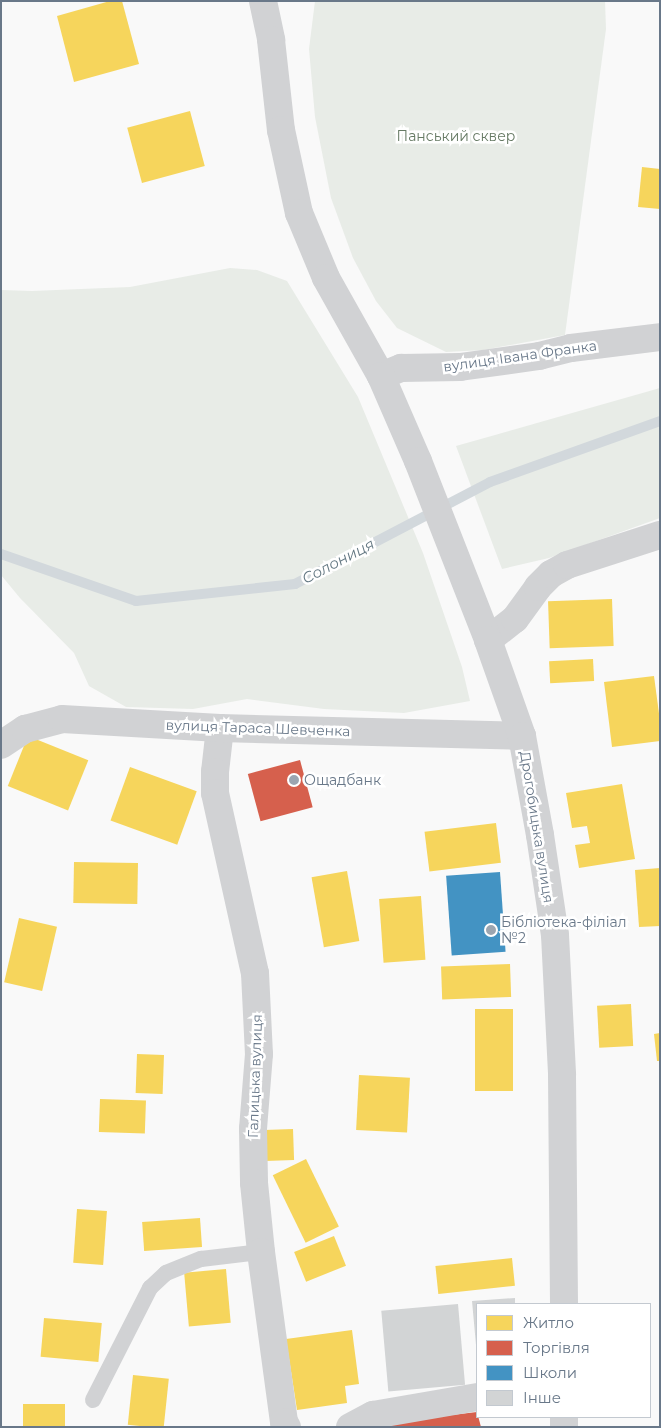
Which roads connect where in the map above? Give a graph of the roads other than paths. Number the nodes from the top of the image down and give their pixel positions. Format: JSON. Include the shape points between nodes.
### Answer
{"nodes":[{"id":1,"x":263,"y":1,"type":"edge"},
{"id":2,"x":660,"y":338,"type":"edge"},
{"id":3,"x":381,"y":376,"type":"junction"},
{"id":4,"x":660,"y":536,"type":"edge"},
{"id":5,"x":488,"y":640,"type":"junction"},
{"id":6,"x":220,"y":728,"type":"junction"},
{"id":7,"x":522,"y":736,"type":"junction"},
{"id":8,"x":1,"y":745,"type":"edge"},
{"id":9,"x":261,"y":1252,"type":"junction"},
{"id":10,"x":564,"y":1303,"type":"edge"},
{"id":11,"x":476,"y":1397,"type":"edge"},
{"id":12,"x":93,"y":1400,"type":"dead end"},
{"id":13,"x":287,"y":1427,"type":"edge"},
{"id":14,"x":350,"y":1427,"type":"edge"}],
"edges":[{"from":1,"to":3,"type":"street","name":"Дрогобицька вулиця","via":[[271,40],[281,130],[299,213],[326,278]]},
{"from":2,"to":3,"type":"street","name":"вулиця Івана Франка","via":[[571,348],[460,367],[400,368]]},
{"from":3,"to":5,"type":"street","name":"Дрогобицька вулиця"},
{"from":4,"to":5,"type":"street","via":[[566,566],[551,574],[514,619]]},
{"from":5,"to":7,"type":"street","name":"Дрогобицька вулиця"},
{"from":6,"to":7,"type":"street","name":"вулиця Тараса Шевченка"},
{"from":6,"to":8,"type":"street","name":"вулиця Тараса Шевченка","via":[[62,719],[25,729]]},
{"from":6,"to":9,"type":"street","name":"Галицька вулиця","via":[[215,793],[255,972],[258,1054],[253,1129],[254,1182]]},
{"from":7,"to":10,"type":"street","name":"Дрогобицька вулиця","via":[[555,935],[562,1075]]},
{"from":9,"to":12,"type":"lane","via":[[201,1259],[166,1273],[150,1288]]},
{"from":9,"to":13,"type":"street","name":"Галицька вулиця"},
{"from":11,"to":14,"type":"street","via":[[373,1416]]}]}
